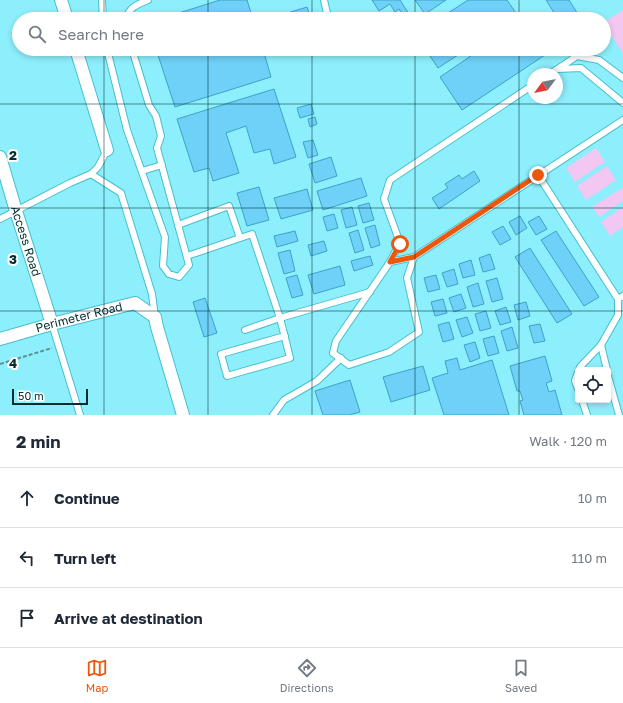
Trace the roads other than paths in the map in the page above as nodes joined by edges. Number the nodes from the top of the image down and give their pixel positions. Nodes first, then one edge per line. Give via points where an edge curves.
1 (61, 0) edge
2 (102, 0) edge
3 (148, 0) edge
4 (324, 0) edge
5 (65, 12) edge
6 (103, 12) edge
7 (129, 12) edge
8 (327, 12) edge
9 (80, 56) edge
10 (109, 56) edge
11 (134, 56) edge
12 (559, 68) edge
13 (563, 69) edge
14 (623, 78) edge
15 (527, 89) edge
16 (623, 103) edge
17 (623, 120) edge
18 (107, 150) joint
19 (0, 157) edge
20 (162, 165) junction
21 (142, 171) junction
22 (91, 174) junction
23 (538, 175) junction
24 (16, 211) junction
25 (0, 220) edge
26 (178, 225) junction
27 (240, 238) junction
28 (187, 256) junction
29 (414, 257) junction
30 (390, 262) junction
31 (370, 292) junction
32 (620, 298) edge
33 (156, 317) junction
34 (280, 318) junction
35 (52, 324) junction
36 (244, 330) dead end
37 (285, 336) junction
38 (0, 339) edge
39 (601, 345) junction
40 (341, 358) junction
41 (580, 367) edge
42 (606, 367) edge
43 (611, 387) edge
44 (583, 403) edge
45 (80, 415) edge
46 (183, 415) edge
47 (273, 415) edge
48 (586, 415) edge
49 (619, 415) edge

1 - 5 street
2 - 6 lane
3 - 7 lane via 137,4
4 - 8 lane
9 - 18 street
10 - 21 lane via 128,130
11 - 20 lane via 149,105 156,116 161,136 157,148
12 - 14 lane via 577,56 599,60
13 - 16 lane via 581,68
15 - 30 lane via 390,180 384,199 400,244
17 - 23 lane
18 - 22 lane
19 - 24 street, Access Road
20 - 21 lane
20 - 26 lane
21 - 28 lane via 165,237 163,266 169,274 179,277 189,265
22 - 24 lane
22 - 33 lane via 121,193 152,294
23 - 29 lane
23 - 32 lane
24 - 25 lane
24 - 35 street, Access Road
26 - 27 lane via 229,206
26 - 28 lane
27 - 28 lane
27 - 34 lane via 252,234
29 - 30 lane
29 - 40 lane via 407,278 419,332 389,352 349,365
30 - 31 lane
31 - 34 lane
31 - 40 lane via 336,341 334,353
32 - 39 lane via 618,315
33 - 35 street, Perimeter Road via 135,303
33 - 46 street
34 - 36 lane
34 - 37 lane
35 - 38 street, Perimeter Road
35 - 45 lane
37 - 37 lane via 290,358 227,376 221,354
39 - 41 lane
39 - 42 lane
40 - 47 lane via 317,381 284,400
43 - 49 lane
44 - 48 lane

